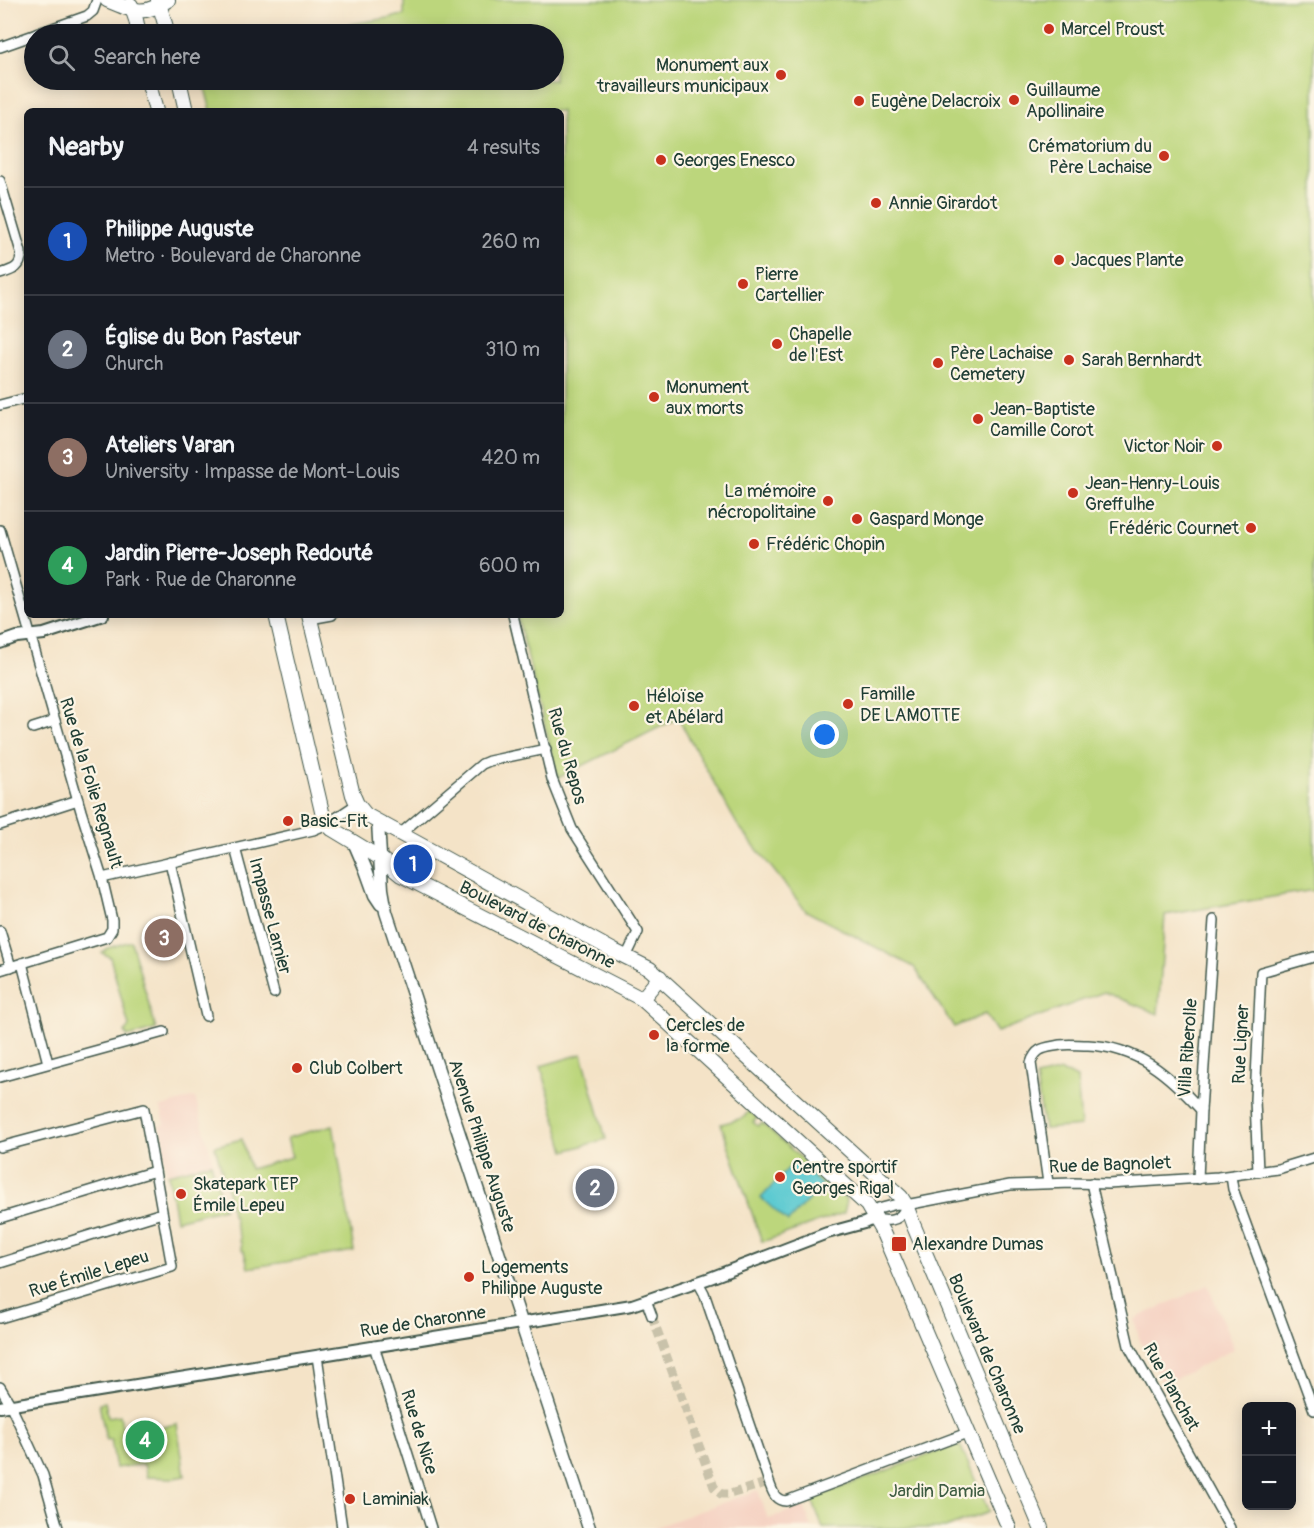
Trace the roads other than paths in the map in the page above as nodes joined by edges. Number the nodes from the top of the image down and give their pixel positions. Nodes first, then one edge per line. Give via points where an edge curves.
1 (98, 0) edge
2 (107, 0) edge
3 (162, 2) edge
4 (131, 5) edge
5 (65, 24) edge
6 (136, 24) edge
7 (166, 24) edge
8 (24, 39) edge
9 (0, 47) edge
10 (151, 90) edge
11 (181, 90) edge
12 (155, 108) edge
13 (185, 108) edge
14 (0, 181) edge
15 (0, 274) edge
16 (24, 399) edge
17 (0, 405) edge
18 (0, 530) edge
19 (24, 611) edge
20 (26, 618) edge
21 (95, 618) edge
22 (277, 618) edge
23 (309, 618) edge
24 (514, 618) edge
25 (31, 635) junction
26 (0, 643) edge
27 (55, 721) junction
28 (33, 728) dead end
29 (546, 749) junction
30 (78, 800) junction
31 (357, 804) junction
32 (378, 822) junction
33 (327, 824) junction
34 (0, 825) edge
35 (400, 834) junction
36 (354, 842) junction
37 (234, 848) junction
38 (380, 858) junction
39 (170, 862) junction
40 (102, 878) junction
41 (386, 912) junction
42 (1214, 920) dead end
43 (0, 931) edge
44 (626, 957) junction
45 (1314, 957) edge
46 (22, 963) junction
47 (12, 966) junction
48 (0, 970) edge
49 (660, 977) junction
50 (274, 993) dead end
51 (642, 999) junction
52 (206, 1016) dead end
53 (164, 1032) dead end
54 (48, 1063) junction
55 (0, 1077) edge
56 (1201, 1110) junction
57 (0, 1147) edge
58 (1314, 1158) edge
59 (155, 1171) junction
60 (1258, 1172) junction
61 (1231, 1176) junction
62 (1198, 1179) junction
63 (1048, 1184) junction
64 (1091, 1184) junction
65 (906, 1205) junction
66 (162, 1213) junction
67 (0, 1218) edge
68 (875, 1218) junction
69 (0, 1263) edge
70 (698, 1282) junction
71 (646, 1300) junction
72 (652, 1316) tunnel mouth
73 (0, 1318) edge
74 (521, 1323) junction
75 (374, 1346) junction
76 (317, 1356) junction
77 (0, 1388) edge
78 (5, 1405) edge
79 (1314, 1410) edge
80 (968, 1432) junction
81 (58, 1528) edge
82 (342, 1528) edge
83 (431, 1528) edge
84 (589, 1528) edge
85 (1008, 1528) edge
86 (1041, 1528) edge
87 (1230, 1528) edge

1 - 5 street via 87,16
2 - 4 main road
3 - 4 main road via 140,12
3 - 7 main road
4 - 6 main road
8 - 9 street
10 - 12 main road
11 - 13 main road
14 - 15 street via 21,258 16,269
16 - 17 street
18 - 19 street, Rue de la Folie Regnault
20 - 25 street, Rue de la Folie Regnault
21 - 25 street
22 - 33 main road
23 - 31 main road
24 - 29 street, Rue du Repos
25 - 26 street
25 - 27 street, Rue de la Folie Regnault
27 - 28 street
27 - 30 street, Rue de la Folie Regnault
29 - 35 street via 482,764
29 - 44 street, Rue du Repos via 552,779 572,829 638,932
30 - 34 street
30 - 40 street, Rue de la Folie Regnault
31 - 32 main road, Boulevard de Charonne
31 - 33 street
32 - 35 main road, Boulevard de Charonne
32 - 38 main road, Avenue Philippe Auguste
33 - 36 main road, Boulevard de Charonne
33 - 37 street
35 - 44 main road, Boulevard de Charonne
36 - 38 main road, Boulevard de Charonne
36 - 41 main road, Avenue Philippe Auguste
37 - 39 street
37 - 50 street, Impasse Lamier
38 - 41 main road, Avenue Philippe Auguste
38 - 51 main road, Boulevard de Charonne via 401,875
39 - 40 street
39 - 52 street
40 - 46 street, Rue de la Folie Regnault via 112,920 106,937
41 - 74 main road, Avenue Philippe Auguste
42 - 56 street, Villa Riberolle
43 - 47 street
44 - 49 main road, Boulevard de Charonne
45 - 60 street, Rue Ligner via 1261,972 1255,1100
46 - 47 street, Rue de la Folie Regnault
46 - 54 street
47 - 48 street, Rue de la Folie Regnault
49 - 51 main road
49 - 65 main road, Boulevard de Charonne
51 - 68 main road, Boulevard de Charonne via 862,1200
53 - 54 street
54 - 55 street
56 - 62 street, Villa Riberolle
56 - 63 street via 1153,1065 1137,1056 1095,1046 1066,1044 1044,1048 1031,1063
57 - 59 street, Rue Émile Lepeu via 144,1109
58 - 60 street, Rue de Bagnolet
59 - 66 street, Rue Émile Lepeu
59 - 67 street
60 - 61 street, Rue de Bagnolet
61 - 62 street, Rue de Bagnolet
61 - 79 street
62 - 64 street, Rue de Bagnolet
63 - 64 street, Rue de Bagnolet
63 - 65 street, Rue de Bagnolet via 1010,1185
64 - 87 street, Rue Planchat via 1129,1346
65 - 68 street, Rue de Charonne via 895,1218
65 - 86 main road, Boulevard de Charonne
66 - 69 street
66 - 73 street, Rue Émile Lepeu via 172,1267
68 - 70 street, Rue de Charonne
68 - 80 main road, Boulevard de Charonne
70 - 71 street, Rue de Charonne
70 - 80 street via 778,1499 786,1501
71 - 72 street
71 - 74 street, Rue de Charonne
74 - 75 street, Rue de Charonne
74 - 84 main road, Avenue Philippe Auguste
75 - 76 street, Rue de Charonne
75 - 83 street, Rue de Nice
76 - 78 street, Rue de Charonne
76 - 82 street
77 - 78 street
78 - 81 street via 43,1475
80 - 85 main road, Boulevard de Charonne

